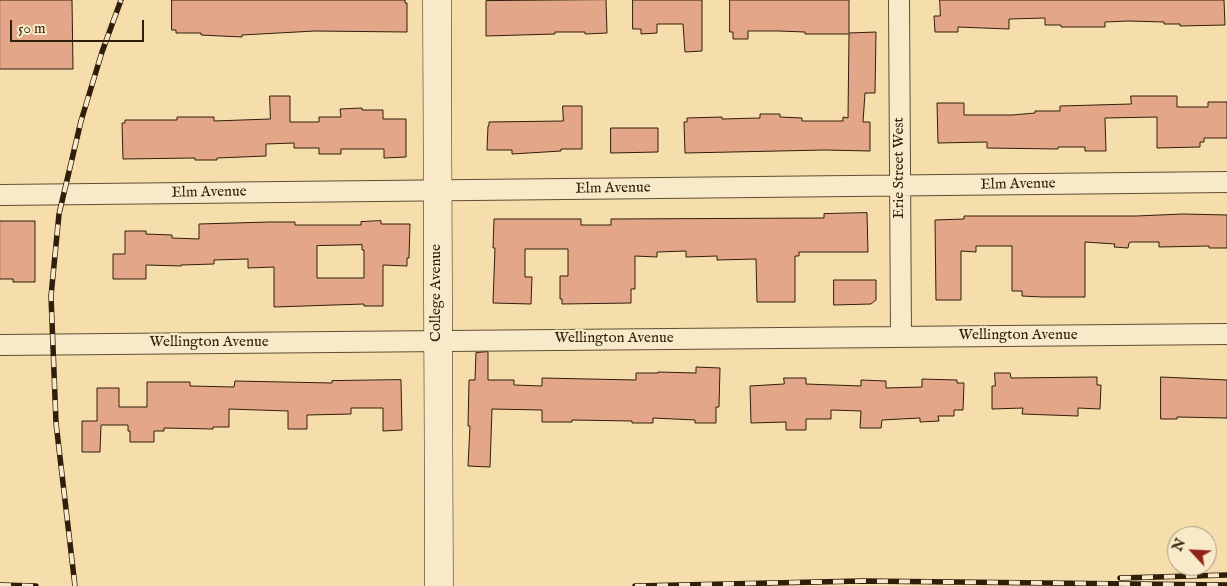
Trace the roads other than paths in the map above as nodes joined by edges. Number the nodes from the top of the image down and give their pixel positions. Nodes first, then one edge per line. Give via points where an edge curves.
1 (437, 0) edge
2 (899, 0) edge
3 (1227, 182) edge
4 (900, 186) junction
5 (437, 191) junction
6 (0, 195) edge
7 (1227, 334) edge
8 (901, 337) junction
9 (438, 341) junction
10 (0, 344) edge
11 (438, 586) edge

1 - 5 street, College Avenue
2 - 4 street, Erie Street West
3 - 4 street, Elm Avenue
4 - 5 street, Elm Avenue
4 - 8 street, Erie Street West
5 - 6 street, Elm Avenue
5 - 9 street, College Avenue
7 - 8 street, Wellington Avenue
8 - 9 street, Wellington Avenue
9 - 10 street, Wellington Avenue
9 - 11 street, College Avenue

